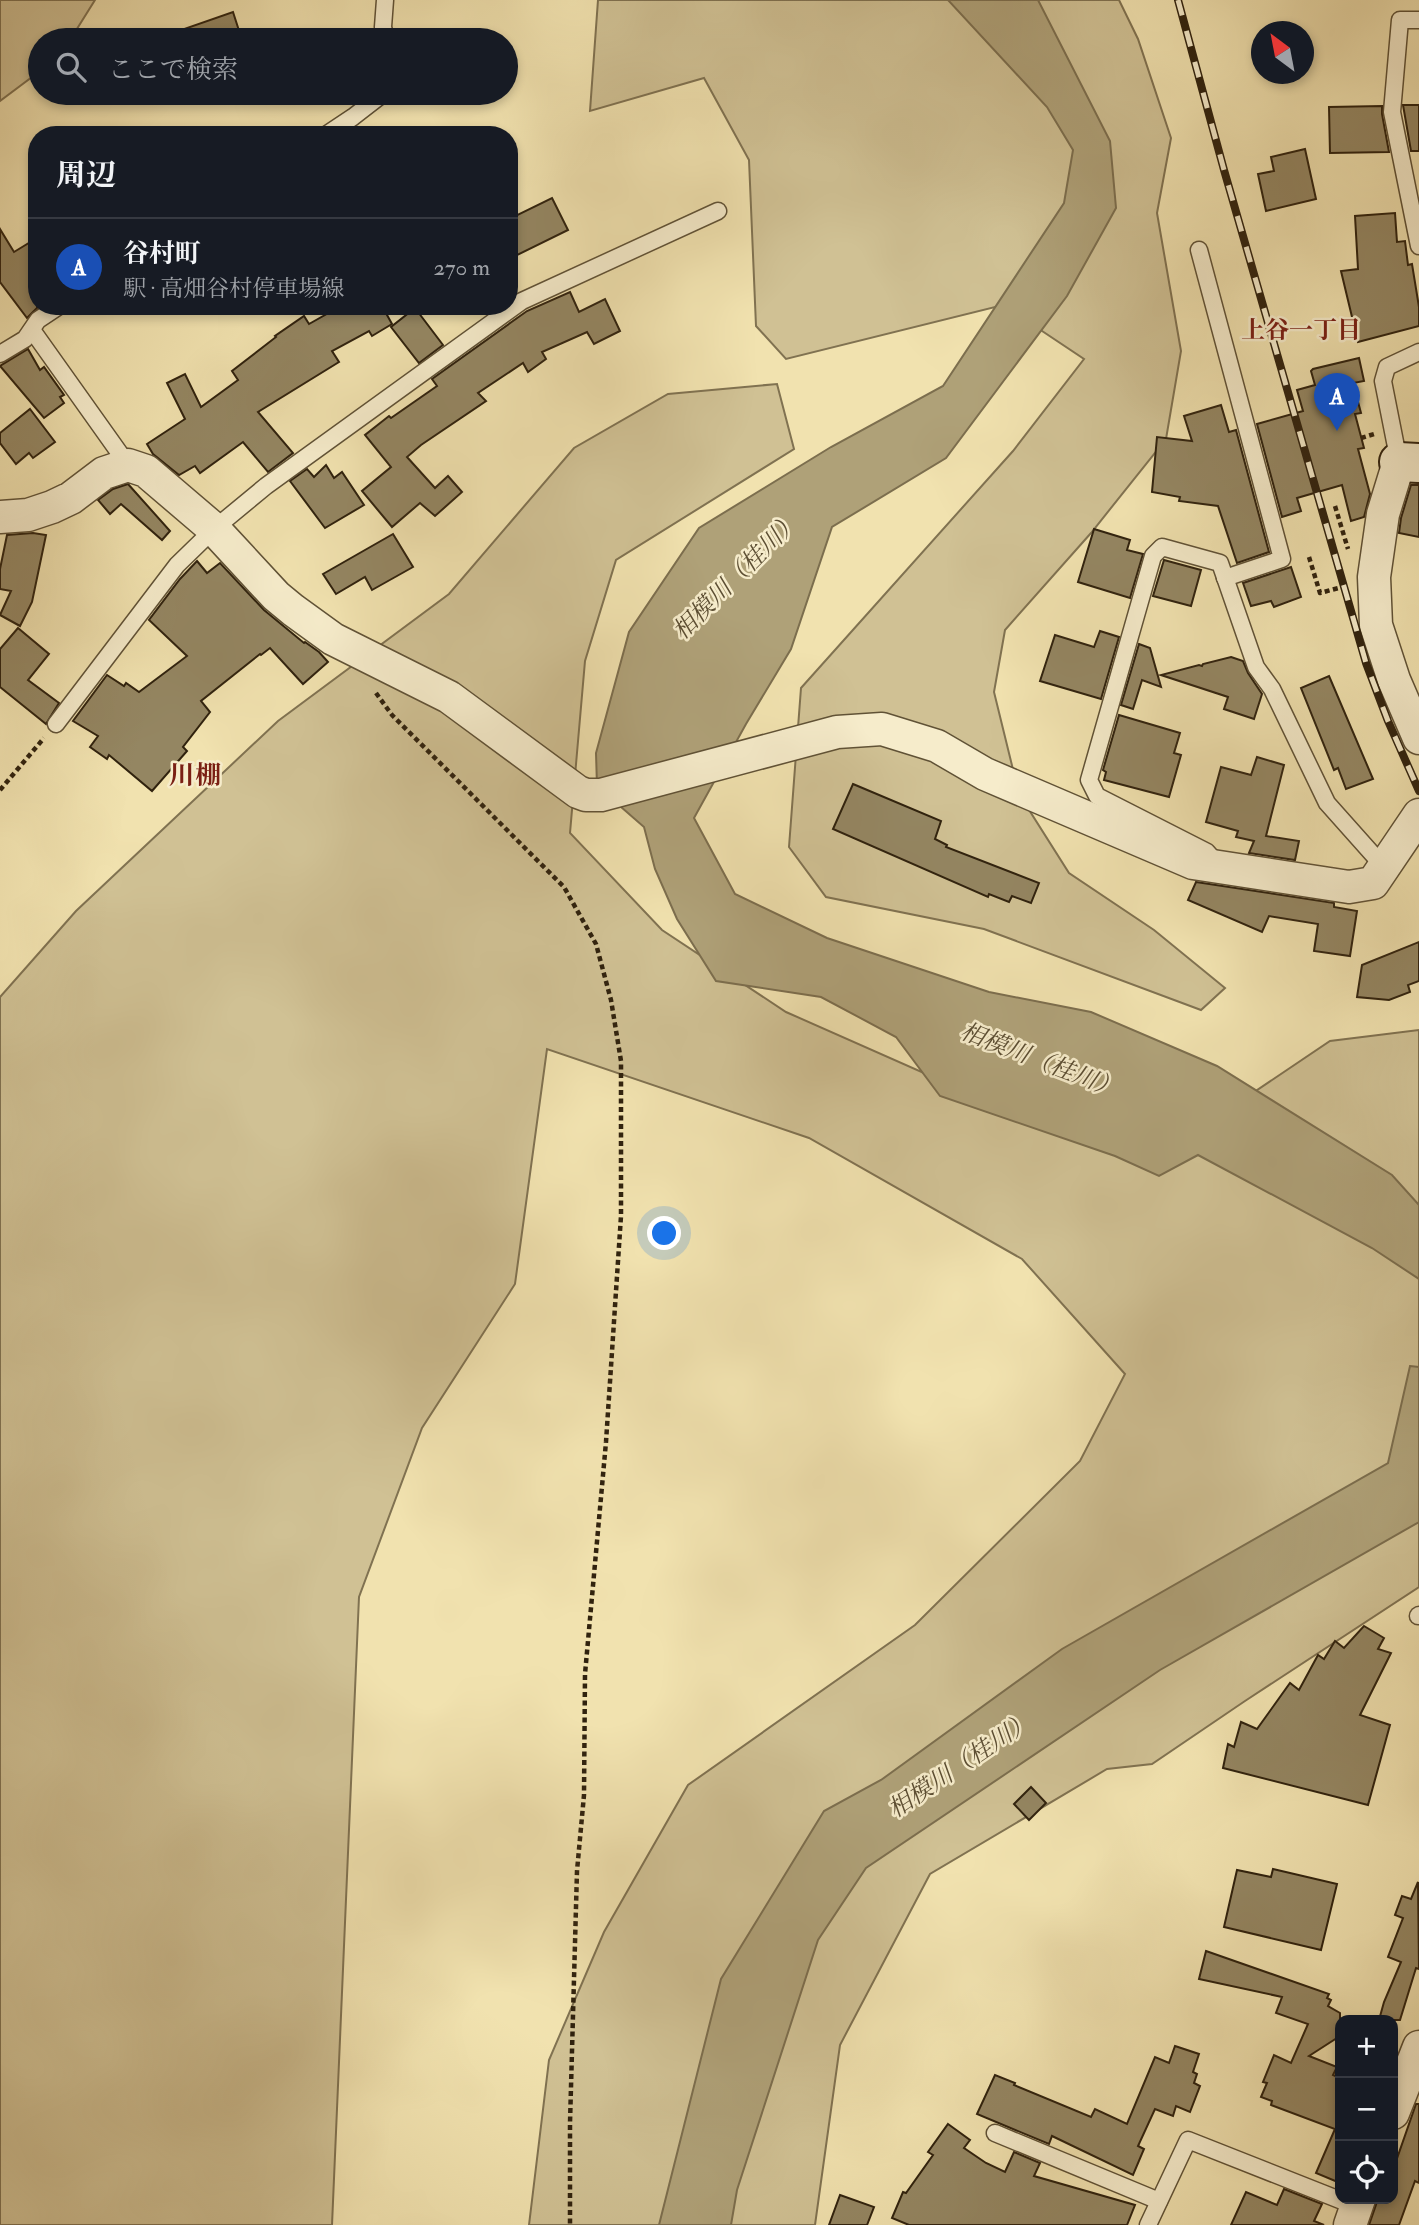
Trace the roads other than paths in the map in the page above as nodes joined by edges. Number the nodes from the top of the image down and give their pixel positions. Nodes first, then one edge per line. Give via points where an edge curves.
1 (385, 0) edge
2 (1419, 20) edge
3 (383, 28) edge
4 (368, 105) edge
5 (340, 126) edge
6 (718, 211) dead end
7 (1419, 246) edge
8 (1199, 250) dead end
9 (518, 304) edge
10 (46, 315) edge
11 (503, 315) edge
12 (32, 330) junction
13 (1419, 352) edge
14 (0, 354) edge
15 (1409, 462) edge
16 (128, 465) junction
17 (0, 517) edge
18 (214, 529) junction
19 (1225, 578) junction
20 (56, 724) road end
21 (1419, 738) edge
22 (1419, 815) edge
23 (1220, 867) junction
24 (1384, 867) junction
25 (1419, 2047) edge
26 (1398, 2100) edge
27 (995, 2133) dead end
28 (1159, 2201) junction
29 (1355, 2210) edge
30 (1147, 2225) edge

1 - 3 lane
2 - 7 lane via 1400,20 1392,112
4 - 5 lane
6 - 9 lane
8 - 19 lane via 1282,559
10 - 12 lane
11 - 18 lane via 266,486
12 - 14 lane
12 - 16 lane
13 - 15 lane via 1387,367 1383,381
15 - 21 street via 1382,514 1374,577 1376,625
16 - 17 street via 104,473 52,507
16 - 18 street via 146,471
18 - 20 lane via 177,565
18 - 23 street via 276,596 332,639 449,697 586,795 601,795 838,732 882,729 937,746 985,774 1193,863
19 - 23 lane via 1220,563 1162,547 1153,556 1089,780 1097,796 1207,852
19 - 24 lane via 1256,667 1272,689 1327,803
22 - 24 street
23 - 24 street via 1349,887 1373,883
25 - 26 street
27 - 28 lane
28 - 29 lane via 1188,2140
28 - 30 lane

